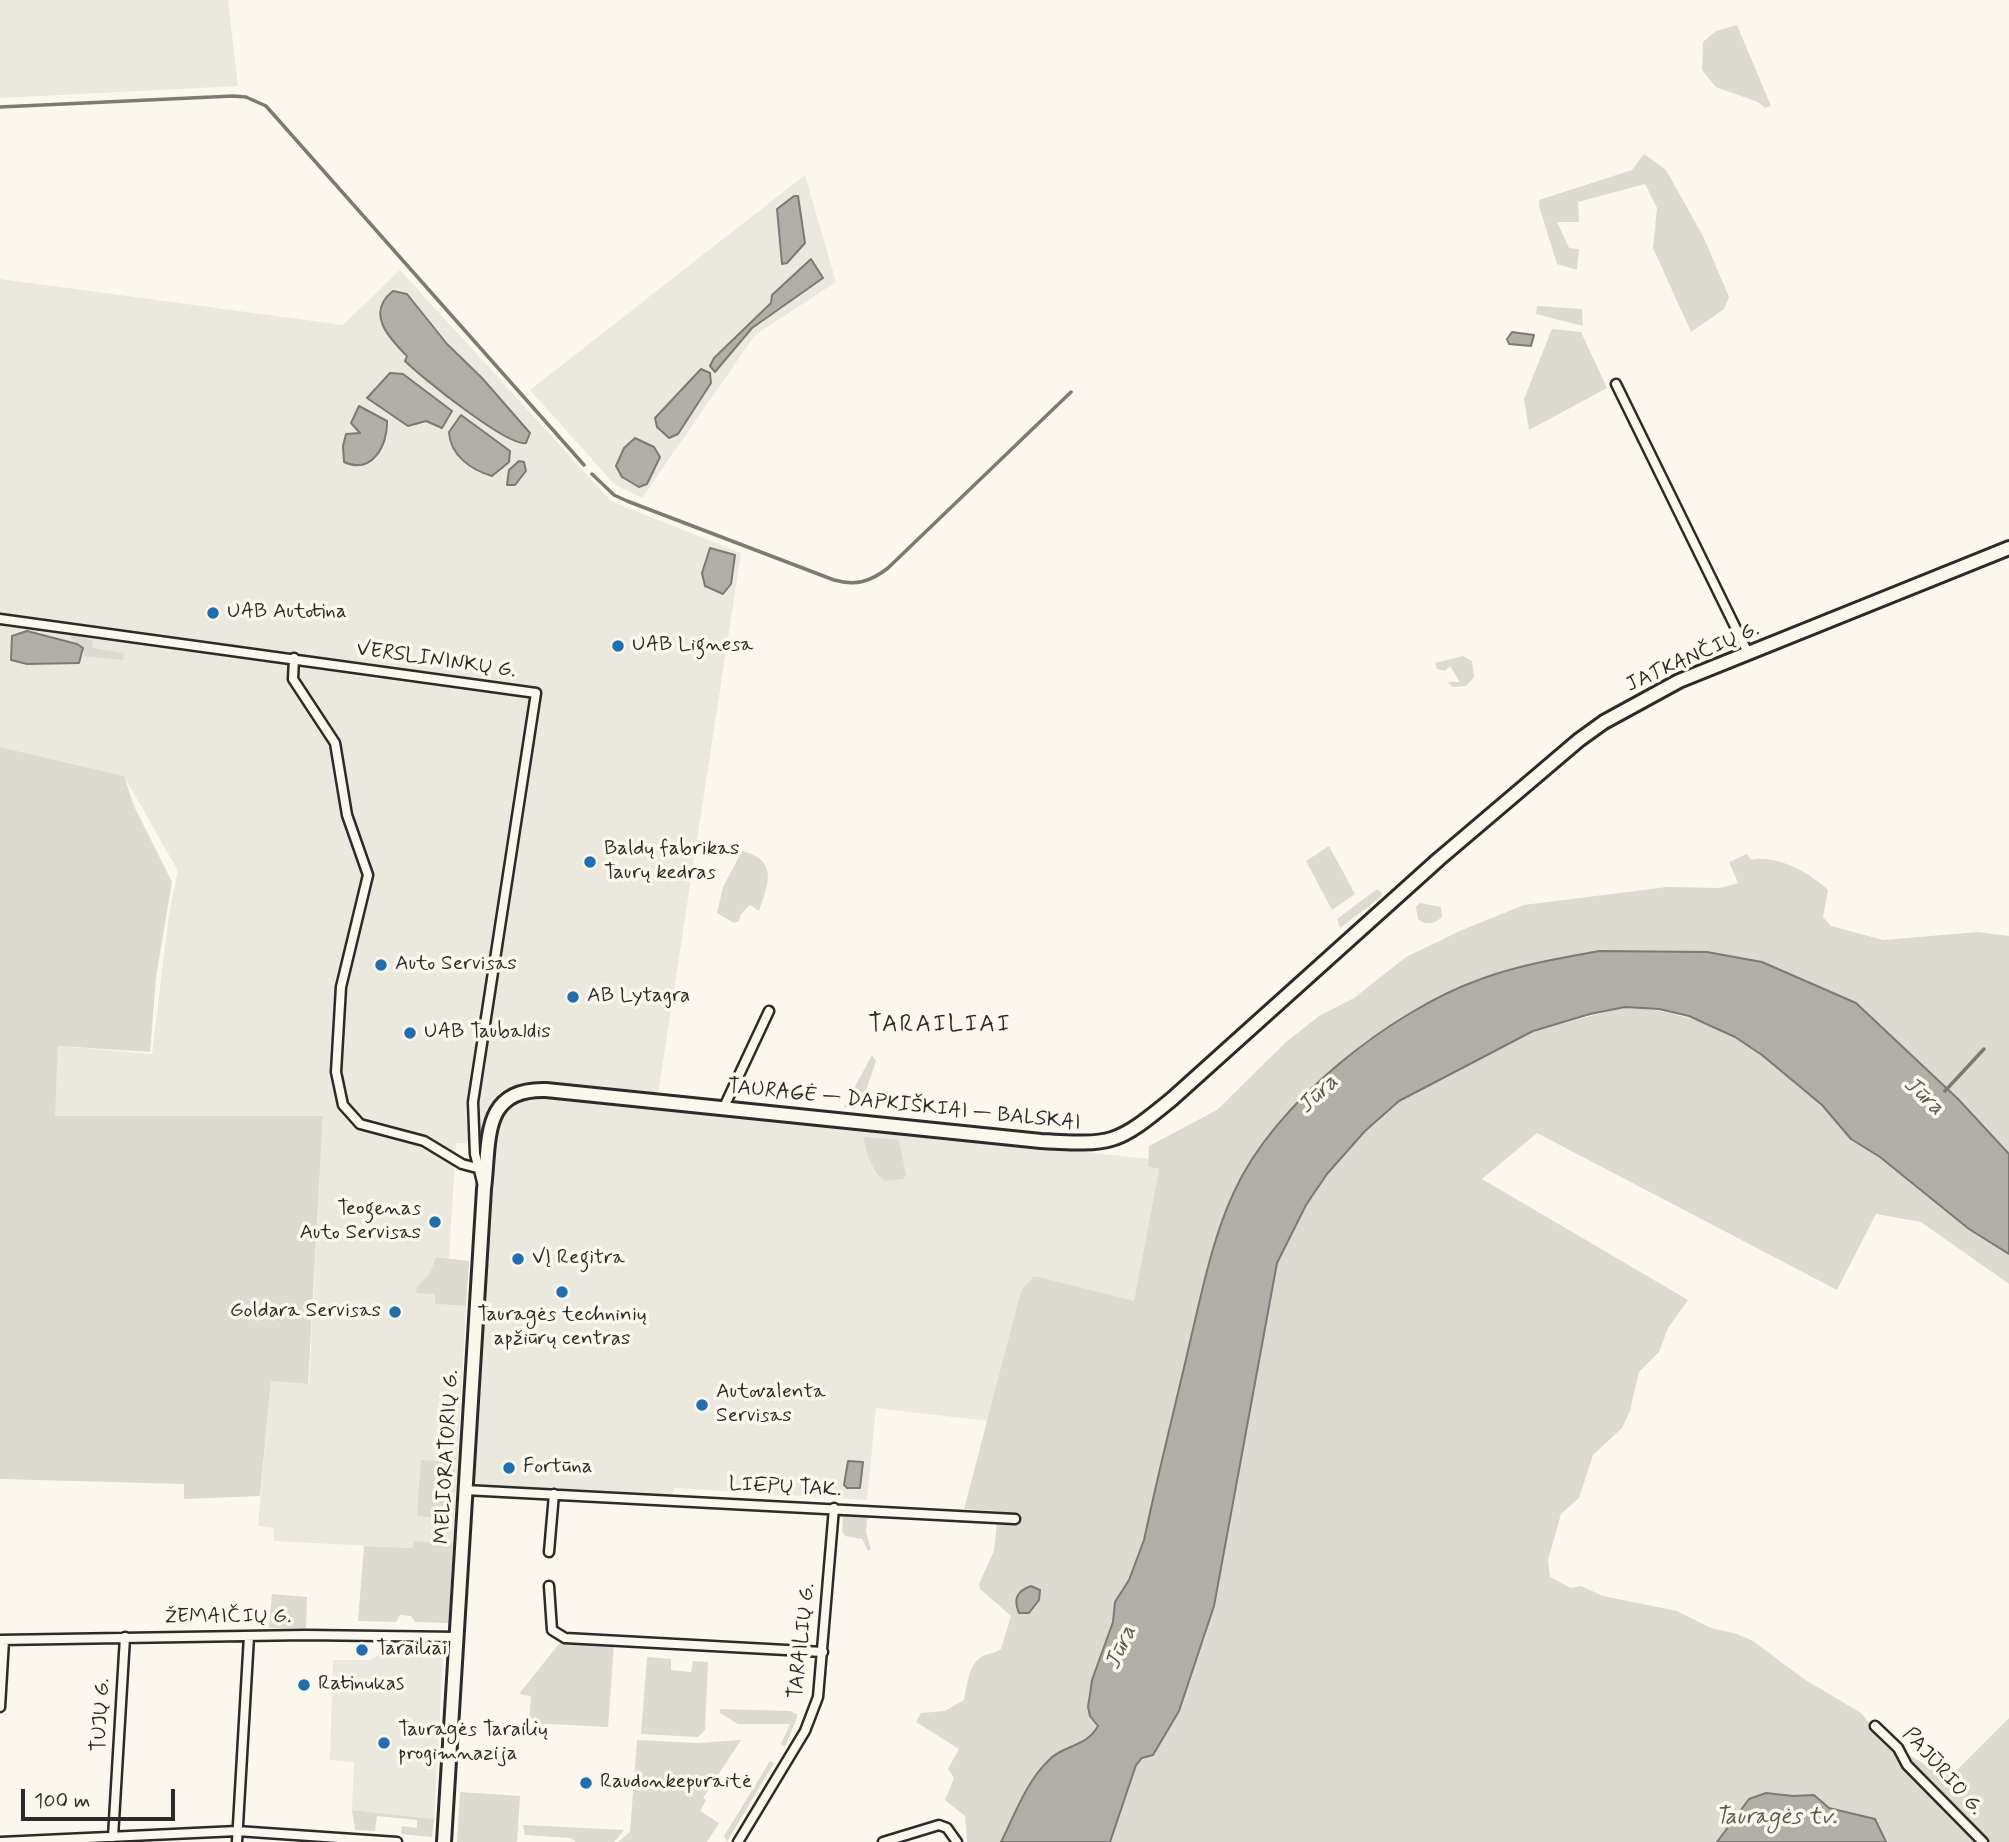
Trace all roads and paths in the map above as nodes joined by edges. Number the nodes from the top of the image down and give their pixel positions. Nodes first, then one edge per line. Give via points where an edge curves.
1 (1616, 384) dead end
2 (2009, 548) edge
3 (0, 619) edge
4 (1748, 653) junction
5 (294, 658) junction
6 (1399, 895) joint
7 (769, 1011) dead end
8 (523, 1090) joint
9 (724, 1107) junction
10 (477, 1168) junction
11 (484, 1189) junction
12 (466, 1490) junction
13 (554, 1494) junction
14 (834, 1508) junction
15 (1015, 1519) dead end
16 (549, 1552) dead end
17 (549, 1586) dead end
18 (249, 1636) junction
19 (125, 1637) junction
20 (457, 1637) junction
21 (2, 1640) edge
22 (823, 1652) junction
23 (0, 1707) edge
24 (1875, 1726) dead end
25 (237, 1831) junction
26 (113, 1837) junction
27 (1, 1842) edge
28 (237, 1842) edge
29 (397, 1842) edge
30 (444, 1842) edge
31 (738, 1842) edge
32 (883, 1842) edge
33 (957, 1842) edge
34 (1983, 1842) edge

1 - 4 street
2 - 4 main road, JATKANČIŲ G.
3 - 5 street, VERSLININKŲ G.
4 - 6 main road, JATKANČIŲ G. via 1652,694 1604,722
5 - 10 street via 293,679 335,743 347,815 368,875 341,987 336,1072 343,1105 360,1124 424,1141
5 - 10 street, VERSLININKŲ G. via 536,693 478,1060 472,1128
6 - 9 main road, TAURAGĖ — DAPKIŠKIAI — BALSKAI via 1172,1099 1132,1130 1107,1142 1041,1141
7 - 9 street
8 - 9 main road, TAURAGĖ — DAPKIŠKIAI — BALSKAI
8 - 11 main road, MELIORATORIŲ G. via 509,1096 495,1114
10 - 11 street, VERSLININKŲ G.
11 - 12 main road, MELIORATORIŲ G.
12 - 13 street, LIEPŲ TAK.
12 - 20 main road, MELIORATORIŲ G.
13 - 14 street, LIEPŲ TAK.
13 - 16 street
14 - 15 street, LIEPŲ TAK.
14 - 22 street, TARAILIŲ G.
17 - 22 street via 552,1630 565,1638
18 - 19 street, ŽEMAIČIŲ G.
18 - 20 street, ŽEMAIČIŲ G.
18 - 25 street
19 - 21 street, ŽEMAIČIŲ G.
19 - 26 street, TUJŲ G.
20 - 30 main road, MELIORATORIŲ G.
21 - 23 street
22 - 31 street, TARAILIŲ G. via 812,1714
24 - 34 street, PAJŪRIO G.
25 - 26 street
25 - 28 street
25 - 29 street
26 - 27 street
32 - 33 street via 939,1825

